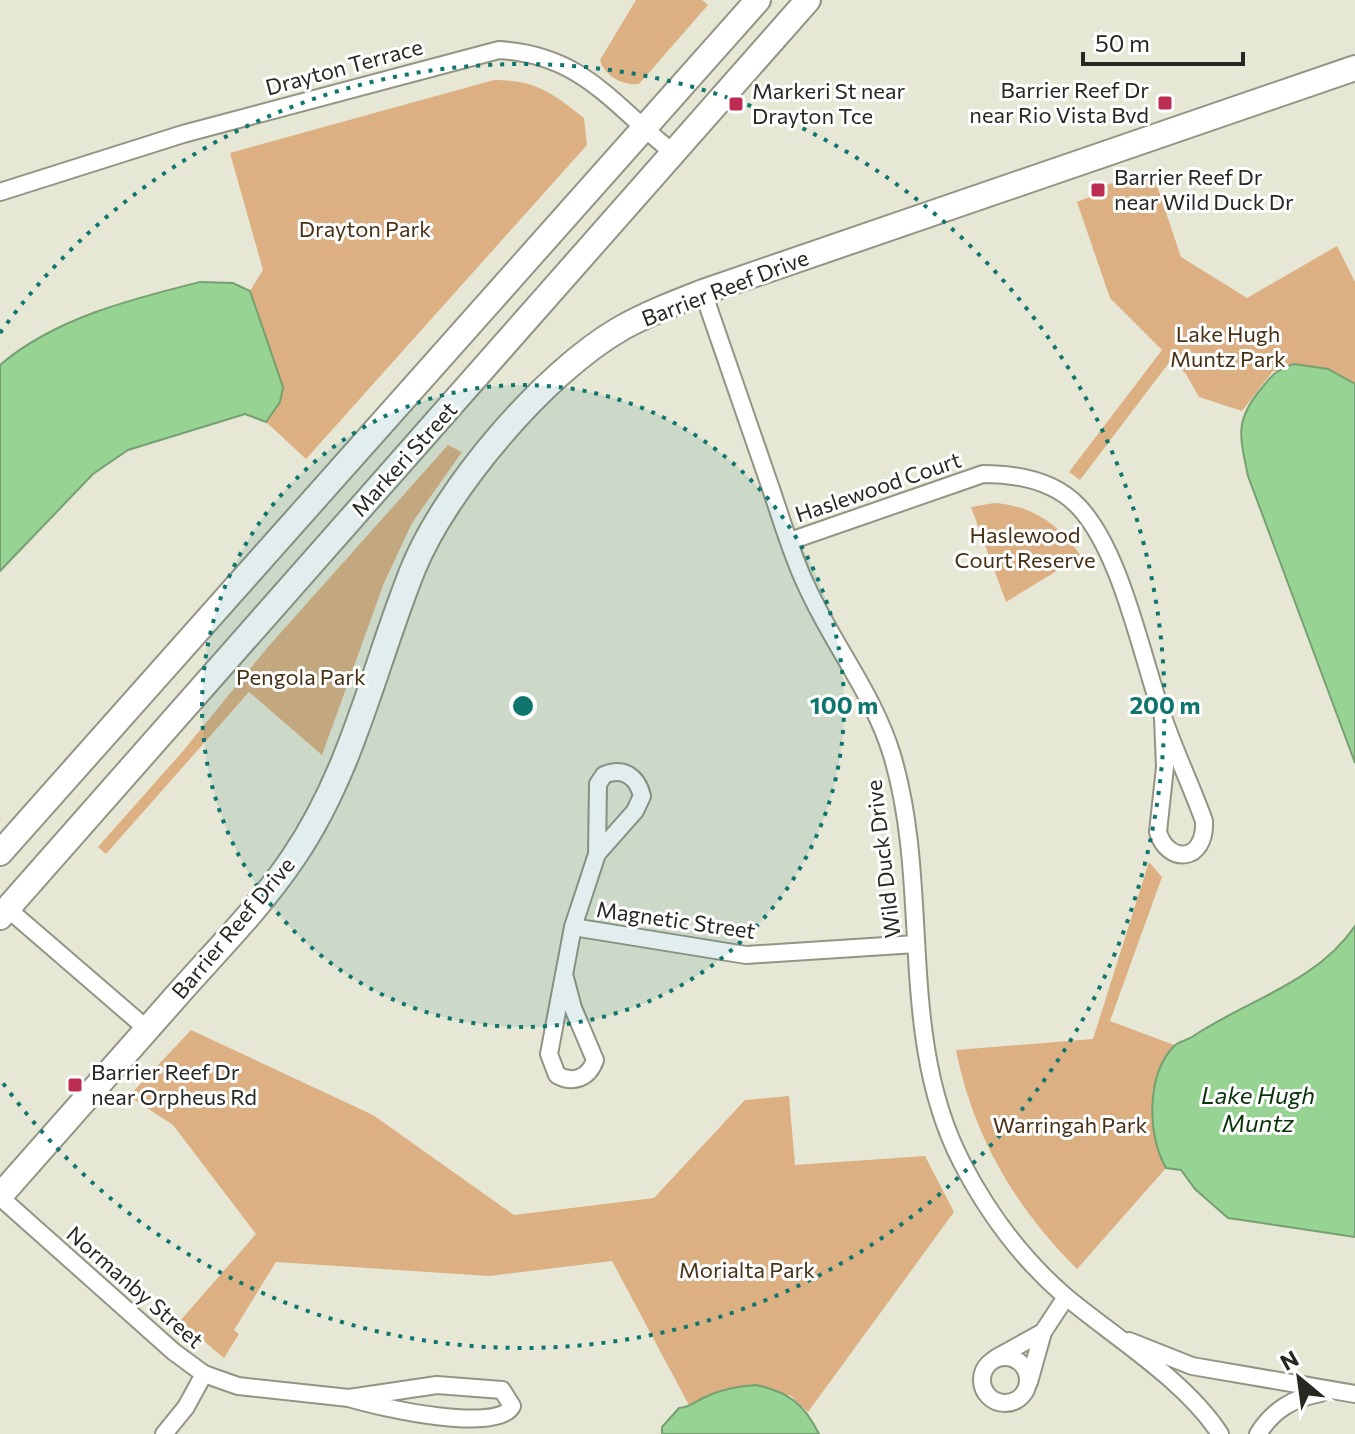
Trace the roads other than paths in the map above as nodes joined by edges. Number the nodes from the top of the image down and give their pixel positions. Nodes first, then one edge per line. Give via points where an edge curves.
1 (758, 0) edge
2 (808, 0) edge
3 (1355, 68) edge
4 (645, 131) junction
5 (675, 154) junction
6 (0, 192) edge
7 (703, 292) junction
8 (790, 541) junction
9 (1163, 717) junction
10 (0, 853) edge
11 (597, 854) junction
12 (4, 913) edge
13 (573, 927) junction
14 (916, 944) junction
15 (564, 974) junction
16 (147, 1029) junction
17 (0, 1196) edge
18 (1066, 1297) junction
19 (1043, 1332) junction
20 (1124, 1339) junction
21 (993, 1360) junction
22 (204, 1374) junction
23 (1334, 1391) junction
24 (1026, 1392) junction
25 (1355, 1394) edge
26 (349, 1398) junction
27 (164, 1434) edge
28 (1220, 1434) edge
29 (1258, 1434) edge

1 - 4 main road, Markeri Street
2 - 5 main road, Markeri Street
3 - 7 main road, Barrier Reef Drive
4 - 5 street, Drayton Terrace
4 - 6 street, Drayton Terrace via 579,72 541,55 499,50 129,149
4 - 10 main road, Markeri Street
5 - 12 main road, Markeri Street
7 - 8 street, Wild Duck Drive
7 - 16 main road, Barrier Reef Drive via 618,330 588,352 528,407 458,488 414,566 360,723 294,857 236,932
8 - 9 street, Haslewood Court via 983,474 1010,474 1058,490 1093,523 1106,549
8 - 14 street, Wild Duck Drive via 806,585 854,668 891,754 903,799
9 - 9 street, Haslewood Court via 1204,821 1200,848 1190,853 1170,851 1158,832 1165,767
11 - 11 street via 598,784 604,775 623,772 642,796
11 - 13 street
12 - 16 street
13 - 14 street, Magnetic Street via 746,955
13 - 15 street
14 - 18 street, Wild Duck Drive via 926,1061 949,1135 1012,1242
15 - 15 street via 595,1060 585,1076 576,1079 557,1075 549,1062
16 - 17 main road, Barrier Reef Drive
17 - 22 street, Normanby Street
18 - 19 street
18 - 20 street, Wild Duck Drive
19 - 21 street
19 - 24 street
20 - 23 street, Wild Duck Drive via 1192,1366
20 - 28 street, Wild Duck Drive via 1187,1395
21 - 24 street via 1012,1358 1019,1363 1028,1379
21 - 24 street via 982,1373 992,1399 1011,1404
22 - 26 street, Normanby Street via 238,1386
22 - 27 street
23 - 25 street, Wild Duck Drive
23 - 29 street, Wild Duck Drive via 1285,1405
26 - 26 street, Normanby Street via 437,1385 502,1390 512,1406 509,1417 488,1426 424,1420

